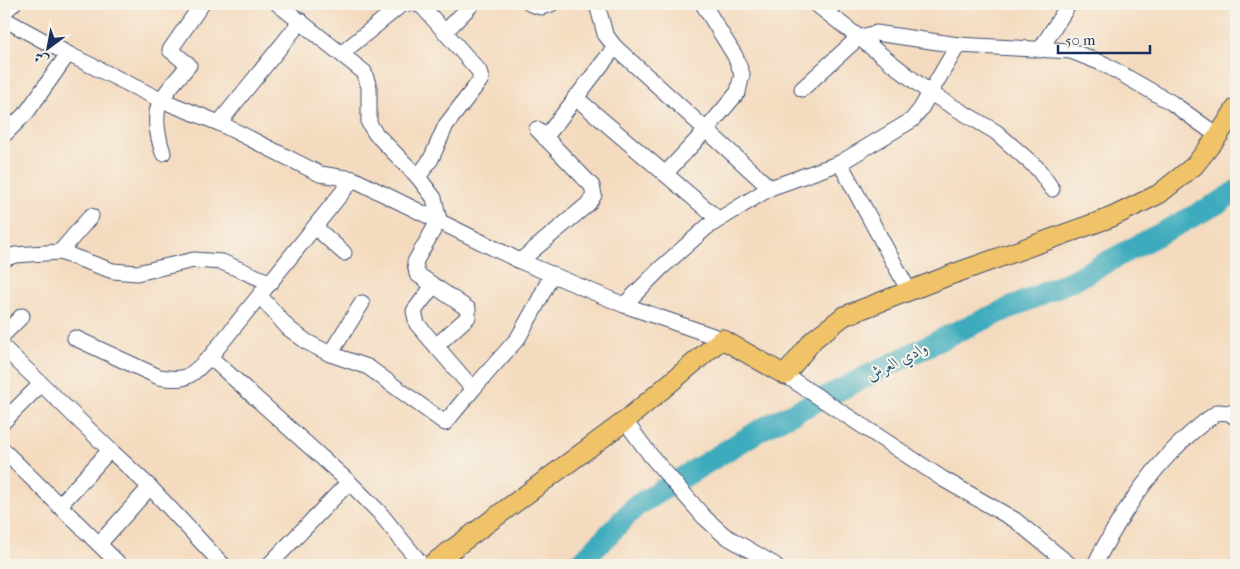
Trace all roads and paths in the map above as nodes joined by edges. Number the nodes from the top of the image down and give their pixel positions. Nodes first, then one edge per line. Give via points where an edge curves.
1 (13, 4) edge
2 (202, 4) edge
3 (278, 4) edge
4 (407, 4) edge
5 (415, 4) edge
6 (472, 4) edge
7 (531, 4) edge
8 (551, 4) edge
9 (597, 4) edge
10 (703, 4) edge
11 (816, 4) edge
12 (1069, 4) edge
13 (4, 12) edge
14 (4, 18) edge
15 (301, 21) junction
16 (445, 32) junction
17 (858, 38) junction
18 (958, 45) junction
19 (615, 47) junction
20 (1040, 50) junction
21 (342, 53) junction
22 (68, 54) junction
23 (802, 90) dead end
24 (930, 93) junction
25 (575, 98) junction
26 (161, 100) junction
27 (1236, 108) edge
28 (219, 123) junction
29 (706, 130) junction
30 (4, 135) edge
31 (1218, 136) junction
32 (163, 152) dead end
33 (840, 163) junction
34 (665, 174) junction
35 (418, 177) junction
36 (353, 179) junction
37 (770, 188) junction
38 (1052, 189) dead end
39 (91, 216) dead end
40 (439, 220) junction
41 (718, 220) junction
42 (315, 227) junction
43 (60, 252) junction
44 (344, 254) dead end
45 (4, 259) edge
46 (520, 261) junction
47 (552, 274) junction
48 (271, 283) junction
49 (433, 286) junction
50 (909, 291) junction
51 (260, 296) junction
52 (362, 303) dead end
53 (624, 305) junction
54 (22, 316) dead end
55 (4, 334) edge
56 (75, 338) dead end
57 (722, 339) junction
58 (437, 345) junction
59 (4, 348) edge
60 (330, 354) junction
61 (210, 357) junction
62 (786, 375) junction
63 (41, 384) junction
64 (473, 388) junction
65 (1236, 418) edge
66 (4, 421) edge
67 (625, 421) junction
68 (110, 450) junction
69 (4, 451) edge
70 (349, 482) junction
71 (150, 487) junction
72 (59, 506) junction
73 (99, 544) junction
74 (120, 565) edge
75 (223, 565) edge
76 (269, 565) edge
77 (422, 565) edge
78 (431, 565) edge
79 (775, 565) edge
80 (1070, 565) edge
81 (1095, 565) edge

1 - 13 street
2 - 26 street via 170,50 189,65
3 - 15 street
4 - 21 street
5 - 16 street via 422,6
6 - 16 street
7 - 8 street via 541,7
9 - 19 street via 605,34
10 - 29 street via 735,56 742,74 738,92
11 - 17 street
12 - 20 street
14 - 22 street
15 - 21 street
15 - 28 street
16 - 35 street via 479,71 481,79 446,125 435,151
17 - 18 street via 876,33
17 - 23 street
17 - 24 street
18 - 20 street
18 - 24 street
19 - 25 street
19 - 29 street
20 - 31 street via 1071,51 1104,64
21 - 35 street via 364,72 369,88 369,123 375,133
22 - 26 street
22 - 30 street via 27,112
24 - 33 street via 912,120
24 - 38 street via 996,132 1038,169
25 - 34 street
25 - 46 street via 541,133 592,186 594,194 588,204
26 - 28 street
26 - 32 street via 157,116 158,138
27 - 31 main road
28 - 36 street via 320,174
29 - 34 street
29 - 37 street
31 - 50 main road via 1194,166 1159,194 1112,216
33 - 37 street
33 - 50 street
34 - 41 street
35 - 40 street via 434,198
36 - 40 street
36 - 42 street
37 - 41 street
39 - 43 street
40 - 46 street
40 - 49 street via 416,262 417,274
41 - 53 street via 661,268
42 - 44 street
42 - 48 street
43 - 45 street via 15,255
43 - 48 street via 113,272 137,273 194,260 222,262
46 - 47 street
47 - 53 street
47 - 64 street via 518,338
48 - 51 street
49 - 58 street via 414,312 417,324
49 - 58 street via 468,309 468,317
50 - 62 main road via 844,316 814,339
51 - 60 street via 288,328
51 - 61 street
52 - 60 street
53 - 57 street
54 - 55 street
56 - 61 street via 158,377 188,378
57 - 62 main road
57 - 67 main road
58 - 64 street
59 - 63 street
60 - 64 street via 368,367 445,423
61 - 70 street
62 - 80 street via 943,479 1015,520
63 - 66 street
63 - 68 street
65 - 81 street via 1229,413 1218,412 1177,446 1122,515
67 - 78 main road
67 - 79 street via 650,456 704,517 724,535
68 - 71 street
68 - 72 street
69 - 72 street
70 - 76 street
70 - 77 street via 380,512
71 - 73 street
71 - 75 street
72 - 73 street
73 - 74 street

